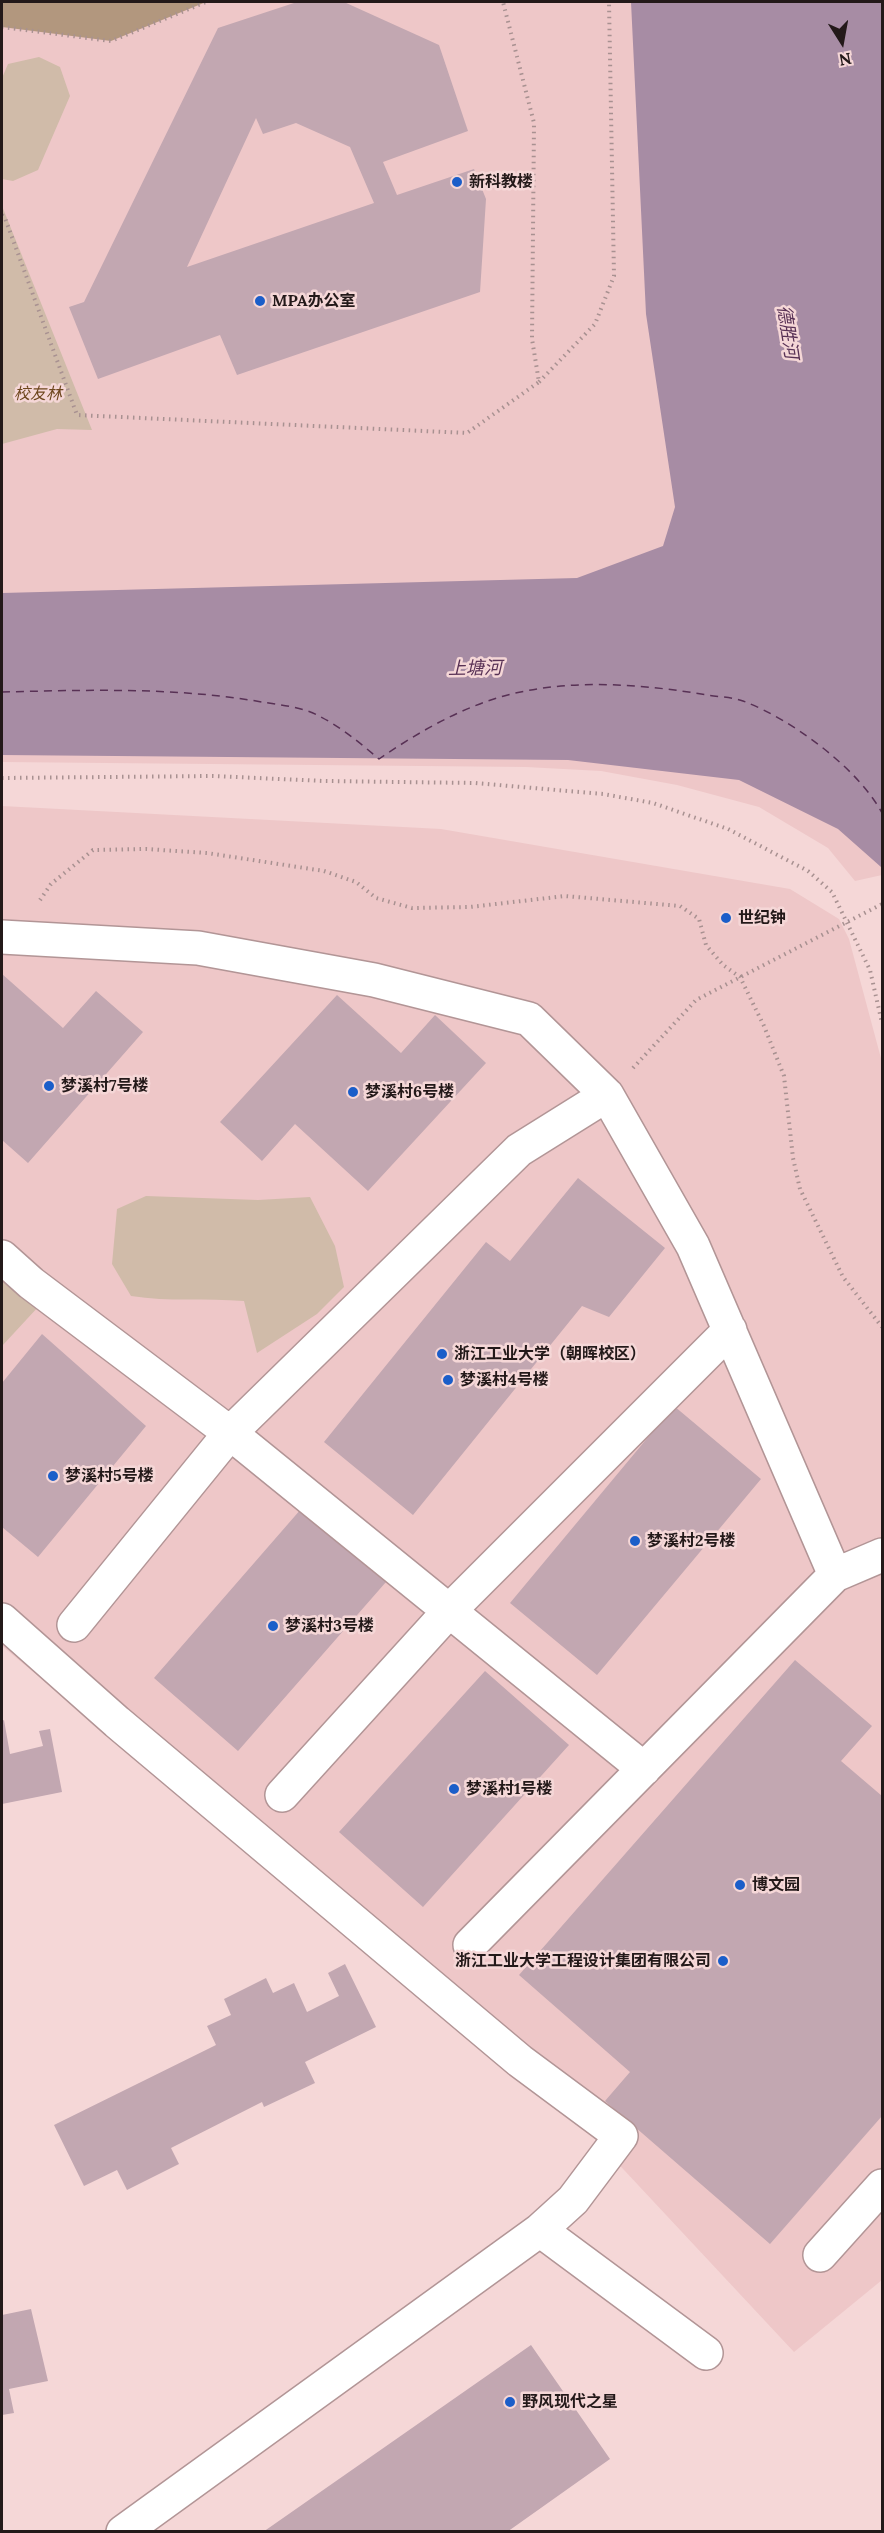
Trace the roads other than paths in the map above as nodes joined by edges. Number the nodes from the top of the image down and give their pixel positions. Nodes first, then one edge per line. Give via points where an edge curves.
1 (9, 937) edge
2 (607, 1095) junction
3 (2, 1257) edge
4 (730, 1330) junction
5 (230, 1433) junction
6 (882, 1555) edge
7 (835, 1575) junction
8 (451, 1609) junction
9 (2, 1620) edge
10 (74, 1625) dead end
11 (644, 1769) junction
12 (282, 1795) dead end
13 (470, 1945) dead end
14 (882, 2186) edge
15 (540, 2230) junction
16 (820, 2254) dead end
17 (706, 2353) dead end
18 (123, 2532) edge

1 - 2 street via 198,948 374,980 529,1019
2 - 4 street via 693,1246
2 - 5 street via 519,1150
3 - 5 street
4 - 7 street
4 - 8 street
5 - 8 street
5 - 10 street
6 - 7 street
7 - 11 street
8 - 11 street
8 - 12 street
9 - 15 street via 126,1730 520,2061 621,2136 573,2200
11 - 13 street
14 - 16 street
15 - 17 street
15 - 18 street

